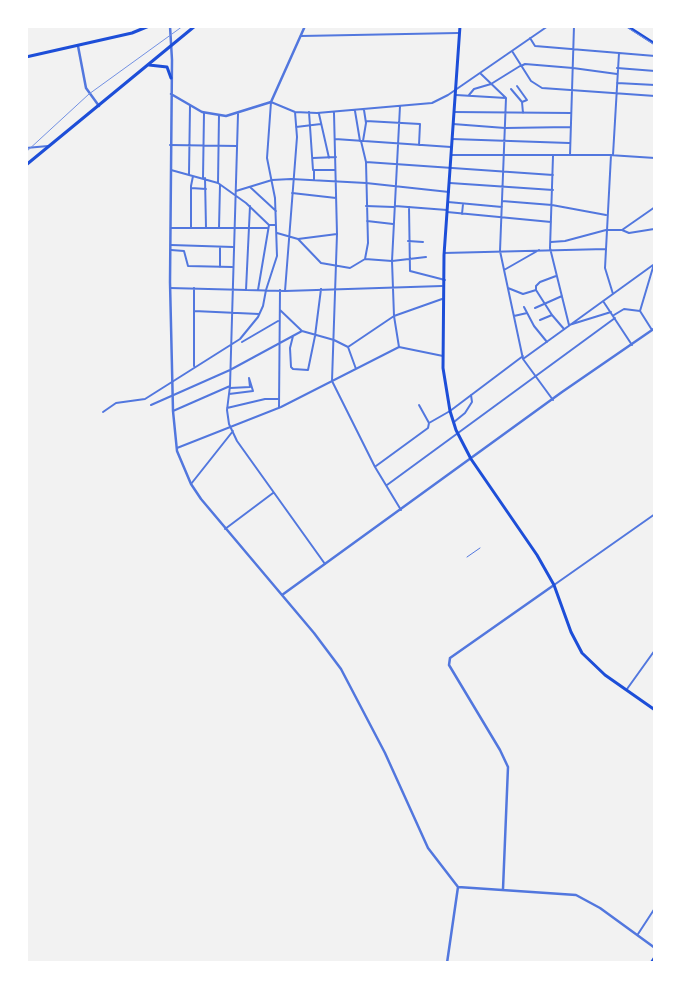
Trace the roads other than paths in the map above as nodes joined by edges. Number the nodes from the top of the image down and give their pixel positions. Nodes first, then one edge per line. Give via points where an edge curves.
1 (149, 26) edge
2 (170, 26) edge
3 (195, 26) edge
4 (305, 26) edge
5 (460, 26) edge
6 (548, 26) edge
7 (574, 26) edge
8 (627, 26) edge
9 (459, 33) junction
10 (301, 36) junction
11 (530, 38) junction
12 (172, 44) junction
13 (655, 44) edge
14 (78, 46) junction
15 (573, 49) junction
16 (512, 51) junction
17 (618, 53) junction
18 (655, 56) edge
19 (26, 57) edge
20 (146, 66) junction
21 (521, 66) junction
22 (572, 68) junction
23 (618, 68) junction
24 (655, 71) edge
25 (479, 73) junction
26 (617, 74) junction
27 (171, 78) junction
28 (616, 83) junction
29 (491, 84) junction
30 (655, 85) edge
31 (517, 86) dead end
32 (455, 89) junction
33 (511, 89) dead end
34 (572, 91) junction
35 (170, 94) junction
36 (616, 94) junction
37 (454, 95) junction
38 (469, 95) junction
39 (655, 96) edge
40 (506, 98) junction
41 (271, 102) junction
42 (522, 102) junction
43 (98, 106) junction
44 (190, 106) junction
45 (400, 106) junction
46 (364, 110) junction
47 (355, 111) junction
48 (204, 112) junction
49 (295, 112) junction
50 (309, 112) junction
51 (454, 112) junction
52 (318, 113) junction
53 (334, 113) junction
54 (506, 113) junction
55 (523, 113) junction
56 (571, 113) junction
57 (238, 114) junction
58 (219, 115) junction
59 (366, 121) junction
60 (399, 122) junction
61 (322, 124) junction
62 (453, 124) junction
63 (310, 126) junction
64 (296, 127) junction
65 (571, 127) junction
66 (505, 128) junction
67 (452, 139) junction
68 (335, 140) junction
69 (361, 141) junction
70 (505, 142) junction
71 (570, 142) junction
72 (398, 143) junction
73 (52, 144) junction
74 (419, 144) junction
75 (170, 145) junction
76 (190, 146) junction
77 (204, 146) junction
78 (218, 146) junction
79 (237, 146) junction
80 (26, 148) edge
81 (451, 148) junction
82 (655, 148) edge
83 (451, 155) junction
84 (612, 155) junction
85 (504, 156) junction
86 (553, 156) junction
87 (570, 156) junction
88 (313, 158) junction
89 (329, 158) junction
90 (336, 158) junction
91 (655, 158) edge
92 (366, 162) junction
93 (396, 164) junction
94 (26, 165) edge
95 (450, 169) junction
96 (171, 170) junction
97 (314, 170) junction
98 (336, 170) junction
99 (504, 172) junction
100 (189, 174) junction
101 (553, 175) junction
102 (193, 176) junction
103 (205, 178) junction
104 (293, 179) junction
105 (272, 180) junction
106 (314, 180) junction
107 (336, 181) junction
108 (219, 183) junction
109 (366, 183) junction
110 (449, 183) junction
111 (503, 185) junction
112 (395, 186) junction
113 (250, 187) junction
114 (191, 188) junction
115 (206, 189) junction
116 (553, 190) junction
117 (449, 192) junction
118 (235, 193) junction
119 (292, 193) junction
120 (336, 198) junction
121 (502, 201) junction
122 (448, 202) junction
123 (463, 203) junction
124 (552, 205) junction
125 (250, 206) junction
126 (366, 206) junction
127 (394, 206) junction
128 (409, 207) junction
129 (502, 207) junction
130 (655, 208) edge
131 (276, 211) junction
132 (447, 211) junction
133 (462, 214) junction
134 (606, 215) junction
135 (502, 217) junction
136 (367, 221) junction
137 (551, 222) junction
138 (393, 224) junction
139 (276, 225) junction
140 (268, 227) junction
141 (171, 228) junction
142 (191, 228) junction
143 (206, 228) junction
144 (219, 228) junction
145 (234, 228) junction
146 (248, 228) junction
147 (606, 230) junction
148 (622, 230) junction
149 (655, 230) edge
150 (277, 232) junction
151 (337, 234) junction
152 (288, 237) junction
153 (298, 239) junction
154 (408, 241) junction
155 (565, 241) junction
156 (423, 242) dead end
157 (550, 242) junction
158 (171, 245) junction
159 (220, 246) junction
160 (233, 247) junction
161 (550, 248) junction
162 (565, 248) junction
163 (541, 249) junction
164 (606, 249) junction
165 (171, 250) junction
166 (500, 251) junction
167 (444, 253) junction
168 (426, 257) dead end
169 (365, 259) junction
170 (409, 260) junction
171 (392, 261) junction
172 (655, 264) edge
173 (220, 267) junction
174 (232, 267) junction
175 (336, 267) junction
176 (504, 270) junction
177 (557, 275) junction
178 (445, 280) junction
179 (392, 286) junction
180 (445, 286) junction
181 (170, 288) junction
182 (194, 288) junction
183 (336, 288) junction
184 (508, 288) junction
185 (321, 289) junction
186 (231, 290) junction
187 (246, 290) junction
188 (258, 290) junction
189 (266, 290) junction
190 (280, 290) junction
191 (285, 290) junction
192 (536, 290) junction
193 (613, 294) junction
194 (562, 296) junction
195 (445, 298) junction
196 (603, 301) junction
197 (544, 304) junction
198 (524, 307) dead end
199 (535, 308) dead end
200 (279, 309) junction
201 (194, 311) junction
202 (231, 311) junction
203 (640, 311) junction
204 (611, 312) junction
205 (527, 313) junction
206 (259, 314) junction
207 (552, 315) junction
208 (394, 316) junction
209 (514, 316) junction
210 (614, 317) junction
211 (540, 320) dead end
212 (278, 321) junction
213 (569, 325) junction
214 (564, 329) junction
215 (654, 329) edge
216 (302, 331) junction
217 (294, 335) junction
218 (316, 336) junction
219 (334, 340) junction
220 (242, 342) dead end
221 (547, 342) junction
222 (279, 343) junction
223 (230, 345) junction
224 (632, 345) junction
225 (348, 346) junction
226 (399, 347) junction
227 (443, 356) junction
228 (523, 357) junction
229 (194, 366) junction
230 (356, 368) junction
231 (230, 370) junction
232 (536, 377) junction
233 (173, 381) junction
234 (332, 381) junction
235 (230, 387) junction
236 (229, 394) junction
237 (471, 395) junction
238 (173, 396) junction
239 (280, 399) junction
240 (552, 400) junction
241 (151, 404) dead end
242 (419, 405) dead end
243 (227, 408) junction
244 (279, 408) junction
245 (173, 411) junction
246 (450, 411) junction
247 (103, 412) dead end
248 (454, 422) junction
249 (429, 423) junction
250 (230, 426) junction
251 (233, 431) junction
252 (458, 434) junction
253 (176, 448) junction
254 (471, 458) junction
255 (375, 467) junction
256 (191, 484) junction
257 (386, 486) junction
258 (274, 493) junction
259 (401, 510) junction
260 (655, 514) edge
261 (225, 529) junction
262 (480, 548) dead end
263 (467, 557) dead end
264 (325, 564) junction
265 (554, 585) junction
266 (282, 595) junction
267 (655, 650) edge
268 (626, 691) junction
269 (655, 710) edge
270 (458, 887) junction
271 (503, 888) junction
272 (655, 908) edge
273 (638, 934) junction
274 (655, 948) edge
275 (655, 957) edge
276 (447, 963) edge
277 (651, 963) edge

1 - 14 main road
2 - 12 street
3 - 12 main road
4 - 10 street
5 - 9 main road
6 - 11 street
7 - 15 street
8 - 13 main road
9 - 10 street
9 - 32 main road
10 - 41 street
11 - 15 street via 535,46
11 - 16 street
12 - 20 main road
12 - 27 street
14 - 19 main road
14 - 43 street via 86,88
15 - 17 street
15 - 22 street
16 - 21 street
16 - 25 street
17 - 18 street
17 - 23 street
20 - 27 main road via 164,66 170,71
20 - 43 main road
21 - 22 street
21 - 29 street
21 - 34 street via 537,86
22 - 26 street
22 - 34 street
23 - 24 street
23 - 26 street
25 - 29 street
25 - 32 street
26 - 28 street
27 - 35 street
28 - 30 street
28 - 36 street
29 - 38 street via 474,89
29 - 40 street
31 - 42 street via 527,100
32 - 37 main road
32 - 45 street via 432,103
33 - 42 street
34 - 36 street
34 - 56 street
35 - 44 street
35 - 75 street
36 - 39 street
36 - 84 street
37 - 38 street
37 - 51 main road
38 - 40 street
40 - 54 street
41 - 49 street
41 - 57 street
41 - 105 street via 267,158
42 - 55 street
43 - 73 main road
44 - 48 street
44 - 76 street
45 - 46 street
45 - 60 street
46 - 47 street
46 - 59 street
47 - 53 street
47 - 69 street
48 - 58 street
48 - 77 street
49 - 50 street
49 - 64 street
50 - 52 street
50 - 63 street
51 - 54 street
51 - 62 main road
52 - 53 street
52 - 61 street
53 - 68 street
54 - 55 street
54 - 66 street
55 - 56 street
56 - 65 street
57 - 58 street
57 - 79 street
58 - 78 street
59 - 60 street
59 - 69 street
60 - 72 street
60 - 74 street via 420,124
61 - 63 street
61 - 89 street
62 - 66 street
62 - 67 main road
63 - 64 street
63 - 88 street
64 - 104 street
65 - 66 street
65 - 71 street
66 - 70 street
67 - 70 street
67 - 81 main road
68 - 69 street
68 - 90 street
69 - 72 street
69 - 92 street
70 - 71 street
70 - 85 street
71 - 87 street
72 - 74 street
72 - 93 street
73 - 80 street
73 - 94 main road
74 - 81 street
75 - 76 street
75 - 96 street
76 - 77 street
76 - 100 street
77 - 78 street
77 - 103 street
78 - 79 street
78 - 108 street
79 - 118 street
81 - 83 main road
82 - 91 street
83 - 85 street
83 - 95 main road
84 - 87 street
84 - 91 street
84 - 134 street
85 - 86 street
85 - 99 street
86 - 87 street
86 - 101 street
88 - 89 street
88 - 97 street
89 - 90 street
90 - 98 street
91 - 130 street
92 - 93 street
92 - 109 street
93 - 95 street
93 - 112 street
95 - 99 street
95 - 110 main road
96 - 100 street
96 - 141 street
97 - 98 street
97 - 106 street
98 - 107 street
99 - 101 street
99 - 111 street
100 - 102 street
101 - 116 street
102 - 103 street
102 - 114 street
103 - 108 street
103 - 115 street
104 - 105 street
104 - 106 street
104 - 119 street
105 - 113 street
105 - 131 street
106 - 107 street
107 - 109 street
107 - 120 street
108 - 118 street
108 - 144 street
109 - 112 street
109 - 126 street
110 - 111 street
110 - 117 main road
111 - 116 street
111 - 121 street
112 - 117 street
112 - 127 street
113 - 118 street
113 - 131 street
114 - 115 street
114 - 142 street
115 - 143 street
116 - 124 street
117 - 122 main road
118 - 125 street
118 - 145 street
119 - 120 street
119 - 152 street
120 - 151 street
121 - 124 street
121 - 129 street
122 - 123 street
122 - 132 main road
123 - 129 street
123 - 133 street
124 - 134 street
124 - 137 street
125 - 140 street
125 - 146 street
126 - 127 street
126 - 136 street
127 - 128 street
127 - 138 street
128 - 132 street
128 - 154 street
129 - 135 street
130 - 148 street
130 - 149 street
131 - 139 street
132 - 133 street
132 - 167 main road
133 - 135 street
134 - 147 street
135 - 137 street
135 - 166 street
136 - 138 street
136 - 169 street
137 - 157 street
138 - 171 street
139 - 140 street
139 - 150 street
140 - 146 street
140 - 188 street
141 - 142 street
141 - 158 street
142 - 143 street
143 - 144 street
144 - 145 street
145 - 146 street
145 - 160 street
146 - 187 street
147 - 148 street
147 - 155 street
147 - 164 street
148 - 149 street via 629,233
149 - 172 street
150 - 152 street
150 - 189 street via 277,256
151 - 153 street
151 - 175 street
152 - 153 street
152 - 191 street
153 - 175 street via 321,263
154 - 156 street
154 - 170 street
155 - 157 street
155 - 162 street
157 - 161 street
158 - 159 street
158 - 165 street
159 - 160 street
159 - 173 street
160 - 174 street
161 - 162 street
161 - 163 street
161 - 177 street
162 - 164 street
163 - 166 street
163 - 176 street
164 - 193 street via 605,268
165 - 173 street via 184,251 188,266
165 - 181 street
166 - 167 street
166 - 176 street
167 - 178 main road
168 - 170 street
169 - 171 street
169 - 175 street via 350,268
170 - 171 street
170 - 178 street via 410,271
171 - 179 street
172 - 193 street
172 - 203 street
173 - 174 street
174 - 186 street
175 - 183 street
176 - 184 street
177 - 192 street via 540,282
177 - 194 street
178 - 180 main road
179 - 180 street
179 - 183 street
179 - 208 street
180 - 195 main road
181 - 182 street
181 - 233 street
182 - 186 street
182 - 201 street
183 - 185 street
183 - 219 street
184 - 192 street via 523,294
184 - 209 street
185 - 191 street
185 - 218 street
186 - 187 street
186 - 202 street
187 - 188 street
188 - 189 street
189 - 190 street
189 - 206 street
190 - 191 street
190 - 200 street
192 - 197 street
193 - 196 street
194 - 197 street
194 - 213 street
195 - 208 street
195 - 227 main road
196 - 204 street
196 - 213 street
197 - 199 street
197 - 207 street
198 - 205 street
200 - 212 street
200 - 216 street
201 - 202 street
201 - 229 street
202 - 206 street
202 - 223 street
203 - 210 street via 624,310
203 - 215 street
204 - 210 street
204 - 213 street
205 - 209 street
205 - 221 street
206 - 223 street via 250,328
207 - 211 street
207 - 214 street
208 - 225 street
208 - 226 street
209 - 228 street
210 - 224 street
210 - 232 street
212 - 220 street
212 - 222 street
213 - 214 street
214 - 221 street
215 - 224 street
216 - 217 street
216 - 218 street
217 - 218 street via 291,367 305,371 309,368
217 - 222 street
218 - 219 street
219 - 225 street
219 - 234 street
221 - 228 street
222 - 231 street
222 - 239 street
223 - 229 street
223 - 231 street
224 - 240 street
225 - 230 street
226 - 227 street
226 - 230 street
227 - 246 main road
228 - 232 street
228 - 237 street
229 - 233 street
230 - 234 street
231 - 235 street
231 - 238 street
232 - 240 street
232 - 252 street
233 - 238 street
233 - 247 street via 146,399 116,403
234 - 244 street
234 - 255 street
235 - 236 street
235 - 236 street via 250,387 249,378 253,391
235 - 245 street
236 - 243 street
237 - 246 street
237 - 248 street via 472,402
238 - 241 street
238 - 245 street
239 - 243 street via 265,399
239 - 244 street
240 - 254 street
242 - 249 street
243 - 250 street
244 - 250 street
245 - 253 street
246 - 248 main road
246 - 249 street
248 - 252 main road
249 - 255 street via 428,428
250 - 251 street
250 - 253 street
251 - 256 street
251 - 258 street
252 - 254 main road
252 - 257 street
253 - 256 street
254 - 259 street
254 - 265 main road
255 - 257 street
256 - 261 street
257 - 259 street
258 - 261 street
258 - 264 street
259 - 264 street
260 - 265 street
261 - 266 street
262 - 263 street
264 - 266 street
265 - 268 main road via 582,654
265 - 271 street via 450,658 448,665 508,767
266 - 270 street via 341,670 385,753 428,848
267 - 268 street
268 - 269 main road
270 - 271 street
270 - 276 street
271 - 273 street via 576,895
272 - 273 street
273 - 274 street
275 - 277 main road

